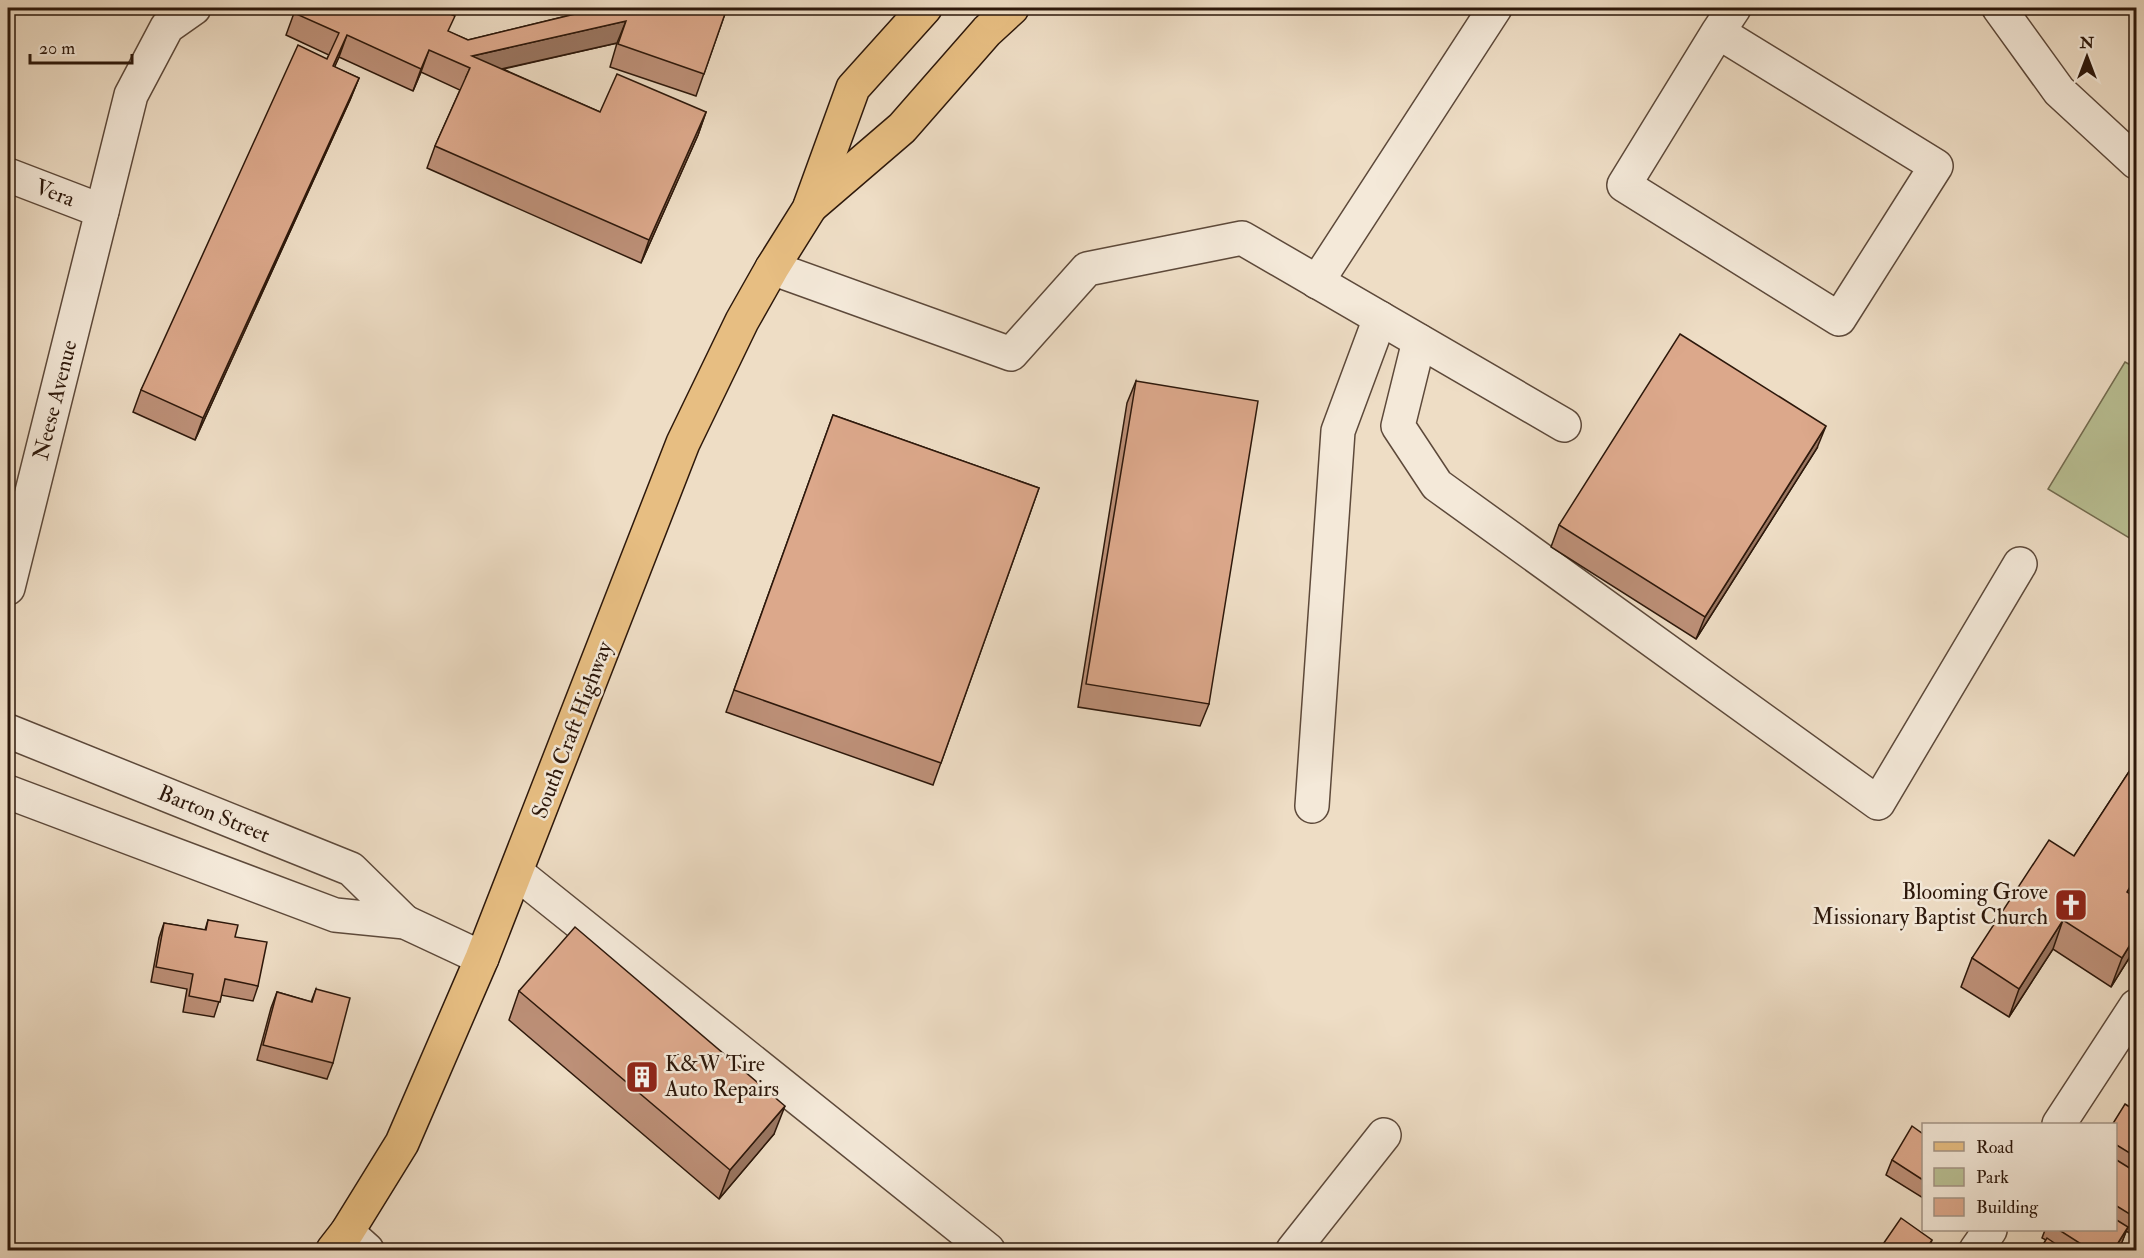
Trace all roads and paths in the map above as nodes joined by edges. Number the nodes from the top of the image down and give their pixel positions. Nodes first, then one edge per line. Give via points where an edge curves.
1 (194, 8) edge
2 (925, 8) edge
3 (1012, 8) edge
4 (1495, 8) edge
5 (1999, 8) edge
6 (1726, 20) edge
7 (2136, 162) edge
8 (8, 175) edge
9 (808, 208) junction
10 (102, 211) junction
11 (772, 268) junction
12 (1317, 282) junction
13 (1380, 318) junction
14 (1419, 341) junction
15 (1564, 425) dead end
16 (2020, 564) dead end
17 (8, 588) edge
18 (8, 731) edge
19 (8, 792) edge
20 (1312, 806) dead end
21 (517, 873) junction
22 (405, 922) junction
23 (482, 958) junction
24 (2136, 1006) edge
25 (2060, 1123) edge
26 (1384, 1135) dead end
27 (1989, 1231) edge
28 (349, 1244) edge
29 (988, 1251) edge
30 (1293, 1251) edge
31 (1977, 1251) edge

1 - 10 street, Neese Avenue via 167,27 131,95
2 - 9 main road, South Craft Highway via 853,87
3 - 9 main road, South Craft Highway via 902,128
4 - 12 street
5 - 7 street via 2059,92
6 - 6 street via 1624,185 1839,319 1936,166
8 - 10 street, Vera
9 - 11 main road, South Craft Highway
10 - 17 street, Neese Avenue
11 - 12 street via 1011,354 1087,269 1242,238
11 - 21 main road, South Craft Highway via 683,443
12 - 13 street
13 - 14 street
13 - 20 street via 1338,431
14 - 15 street
14 - 16 street via 1398,426 1437,485 1878,803
18 - 22 street, Barton Street via 351,869
19 - 22 street, Barton Street via 335,915
21 - 23 main road, South Craft Highway
21 - 29 street
22 - 23 street, Barton Street
23 - 28 main road, South Craft Highway via 402,1143
24 - 25 street
26 - 30 street
27 - 31 street

